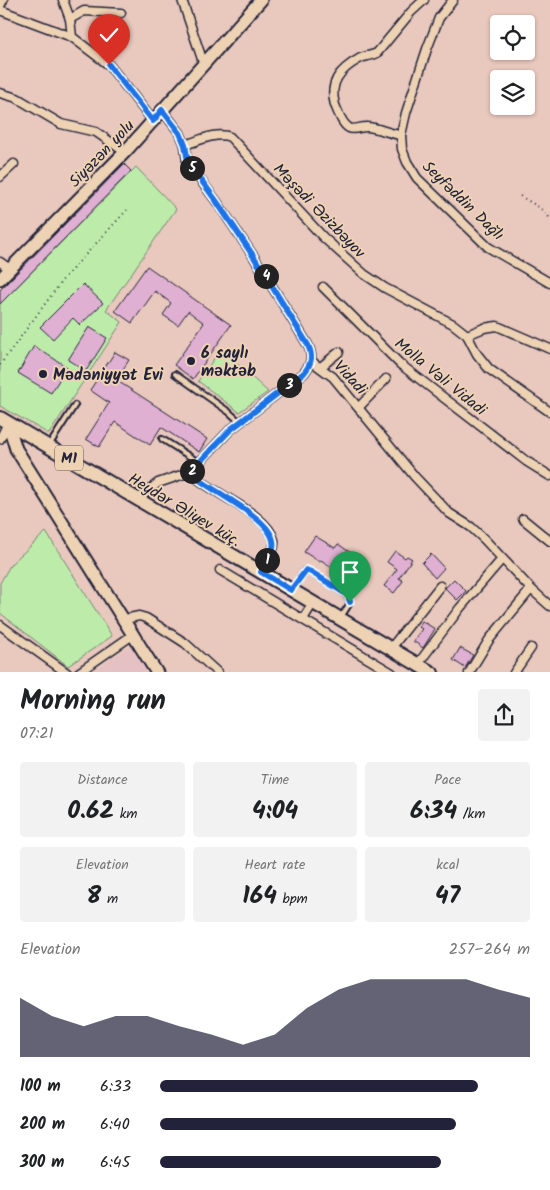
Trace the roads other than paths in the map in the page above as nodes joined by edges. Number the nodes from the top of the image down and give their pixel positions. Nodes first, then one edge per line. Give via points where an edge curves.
1 (3, 0) edge
2 (63, 0) edge
3 (182, 0) edge
4 (261, 0) edge
5 (424, 0) edge
6 (453, 0) edge
7 (0, 6) edge
8 (0, 10) edge
9 (121, 13) dead end
10 (70, 19) junction
11 (72, 37) junction
12 (203, 62) junction
13 (0, 93) edge
14 (162, 110) junction
15 (153, 121) junction
16 (401, 135) junction
17 (185, 145) junction
18 (125, 152) junction
19 (14, 164) dead end
20 (0, 177) edge
21 (0, 262) edge
22 (10, 269) junction
23 (0, 279) edge
24 (550, 283) edge
25 (323, 287) dead end
26 (467, 335) junction
27 (550, 349) edge
28 (339, 352) dead end
29 (312, 360) junction
30 (322, 366) junction
31 (174, 374) dead end
32 (386, 379) dead end
33 (75, 405) dead end
34 (359, 407) junction
35 (550, 412) edge
36 (4, 420) edge
37 (240, 422) junction
38 (0, 439) edge
39 (162, 439) dead end
40 (49, 446) junction
41 (200, 463) junction
42 (190, 472) junction
43 (550, 476) edge
44 (138, 500) junction
45 (523, 519) dead end
46 (550, 541) edge
47 (502, 559) junction
48 (220, 570) dead end
49 (261, 572) junction
50 (440, 586) dead end
51 (291, 590) junction
52 (530, 590) junction
53 (313, 603) junction
54 (550, 606) edge
55 (125, 619) junction
56 (303, 619) junction
57 (340, 619) junction
58 (0, 625) edge
59 (134, 634) junction
60 (391, 648) junction
61 (531, 648) dead end
62 (418, 664) junction
63 (67, 672) edge
64 (78, 672) edge
65 (157, 672) edge
66 (218, 672) edge
67 (392, 672) edge
68 (432, 672) edge
69 (469, 672) edge
70 (514, 672) edge

1 - 7 street
2 - 10 street
3 - 12 street
4 - 12 street, Siyəzən yolu
5 - 16 street via 377,53 360,58 334,80 331,92 347,127 367,127
6 - 16 street, Seyfəddin Dağlı via 439,18
8 - 11 street
9 - 10 street via 84,11
10 - 11 street
11 - 15 street via 109,65
12 - 14 street, Siyəzən yolu
13 - 18 street via 17,98 62,124 96,132
14 - 15 street, Siyəzən yolu
14 - 17 street, Vidadi
15 - 18 street, Siyəzən yolu
16 - 24 street, Seyfəddin Dağlı via 402,149 417,178 488,247
17 - 26 street, Məşədi Əzizbəyov via 217,135 230,137 323,237 364,274
17 - 29 street, Vidadi via 188,162 254,257 308,345
18 - 22 street, Siyəzən yolu
19 - 20 street
21 - 22 street
22 - 23 street, Siyəzən yolu
25 - 43 street, Molla Vəli Vidadi via 400,364
26 - 27 street via 497,326
26 - 35 street, Məşədi Əzizbəyov via 489,369
28 - 30 street
29 - 30 street, Vidadi
29 - 37 street via 304,373
30 - 34 street, Vidadi
31 - 37 lane
32 - 34 street
33 - 40 lane
34 - 47 street, Vidadi via 414,477 449,514 471,527
36 - 38 street
36 - 40 main road, Heydər Əliyev küç. / M1
36 - 55 street via 16,450
37 - 41 street
39 - 41 lane
40 - 44 main road, Heydər Əliyev küç. / M1
41 - 42 street
42 - 44 street via 158,484
42 - 49 street via 239,504 270,533 274,540 273,548
44 - 49 main road, Heydər Əliyev küç. / M1
45 - 46 street
47 - 52 street, Vidadi
47 - 62 street
48 - 56 street
49 - 51 main road, Heydər Əliyev küç. / M1
50 - 60 street
51 - 53 main road, Heydər Əliyev küç. / M1
51 - 57 lane via 306,570 311,572 350,598
52 - 54 street, Vidadi
52 - 69 street via 489,640
53 - 56 street
53 - 57 main road, Heydər Əliyev küç. / M1
55 - 59 street
55 - 66 street via 146,618 185,643
56 - 67 street
57 - 60 main road, Heydər Əliyev küç. / M1
58 - 63 street
59 - 64 street
59 - 65 street
60 - 62 main road, Heydər Əliyev küç. / M1
61 - 70 street
62 - 68 main road, Heydər Əliyev küç. / M1

